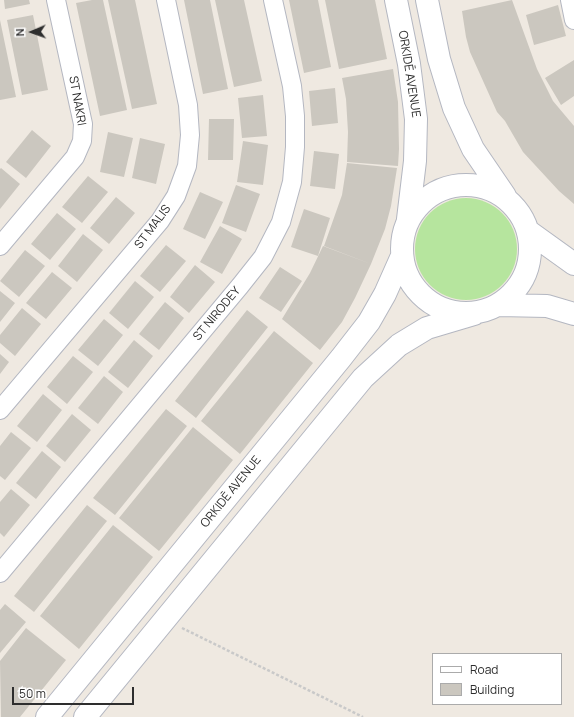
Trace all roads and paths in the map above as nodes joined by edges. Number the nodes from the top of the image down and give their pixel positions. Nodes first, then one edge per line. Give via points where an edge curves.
1 (56, 0) edge
2 (166, 0) edge
3 (273, 0) edge
4 (396, 0) edge
5 (427, 0) edge
6 (570, 0) edge
7 (574, 20) edge
8 (439, 59) junction
9 (410, 64) junction
10 (505, 197) junction
11 (407, 220) junction
12 (528, 231) junction
13 (0, 246) edge
14 (401, 258) junction
15 (574, 264) edge
16 (499, 305) junction
17 (474, 314) junction
18 (574, 314) edge
19 (331, 370) junction
20 (354, 389) junction
21 (0, 410) edge
22 (174, 561) junction
23 (0, 573) edge
24 (197, 581) junction
25 (165, 620) junction
26 (47, 717) edge
27 (85, 717) edge
28 (363, 717) edge

1 - 13 street, ST NAKRI via 83,124 82,141 75,157
2 - 21 street, ST MALIS via 188,105 190,135 187,166 176,196 160,221
3 - 23 street, ST NIRODEY via 292,86 295,116 292,182 281,222 263,256 240,286
4 - 9 street, ORKIDĒ AVENUE
5 - 8 street
6 - 7 street
8 - 9 street
8 - 10 street via 454,108 473,149
9 - 11 street, ORKIDĒ AVENUE via 416,119 415,161
10 - 11 street via 485,186 463,184 440,189 421,201
10 - 12 street via 520,213
11 - 14 street via 402,238
12 - 15 street
12 - 16 street via 530,252 526,273 515,291
14 - 17 street via 410,282 426,301 449,312
14 - 19 street, ORKIDĒ AVENUE via 369,322
16 - 17 street
16 - 18 street via 547,306
17 - 20 street via 427,328 399,345
19 - 20 street
19 - 22 street, ORKIDĒ AVENUE
20 - 24 street
22 - 24 street
22 - 26 street, ORKIDĒ AVENUE
24 - 25 street
25 - 27 street
25 - 28 path

